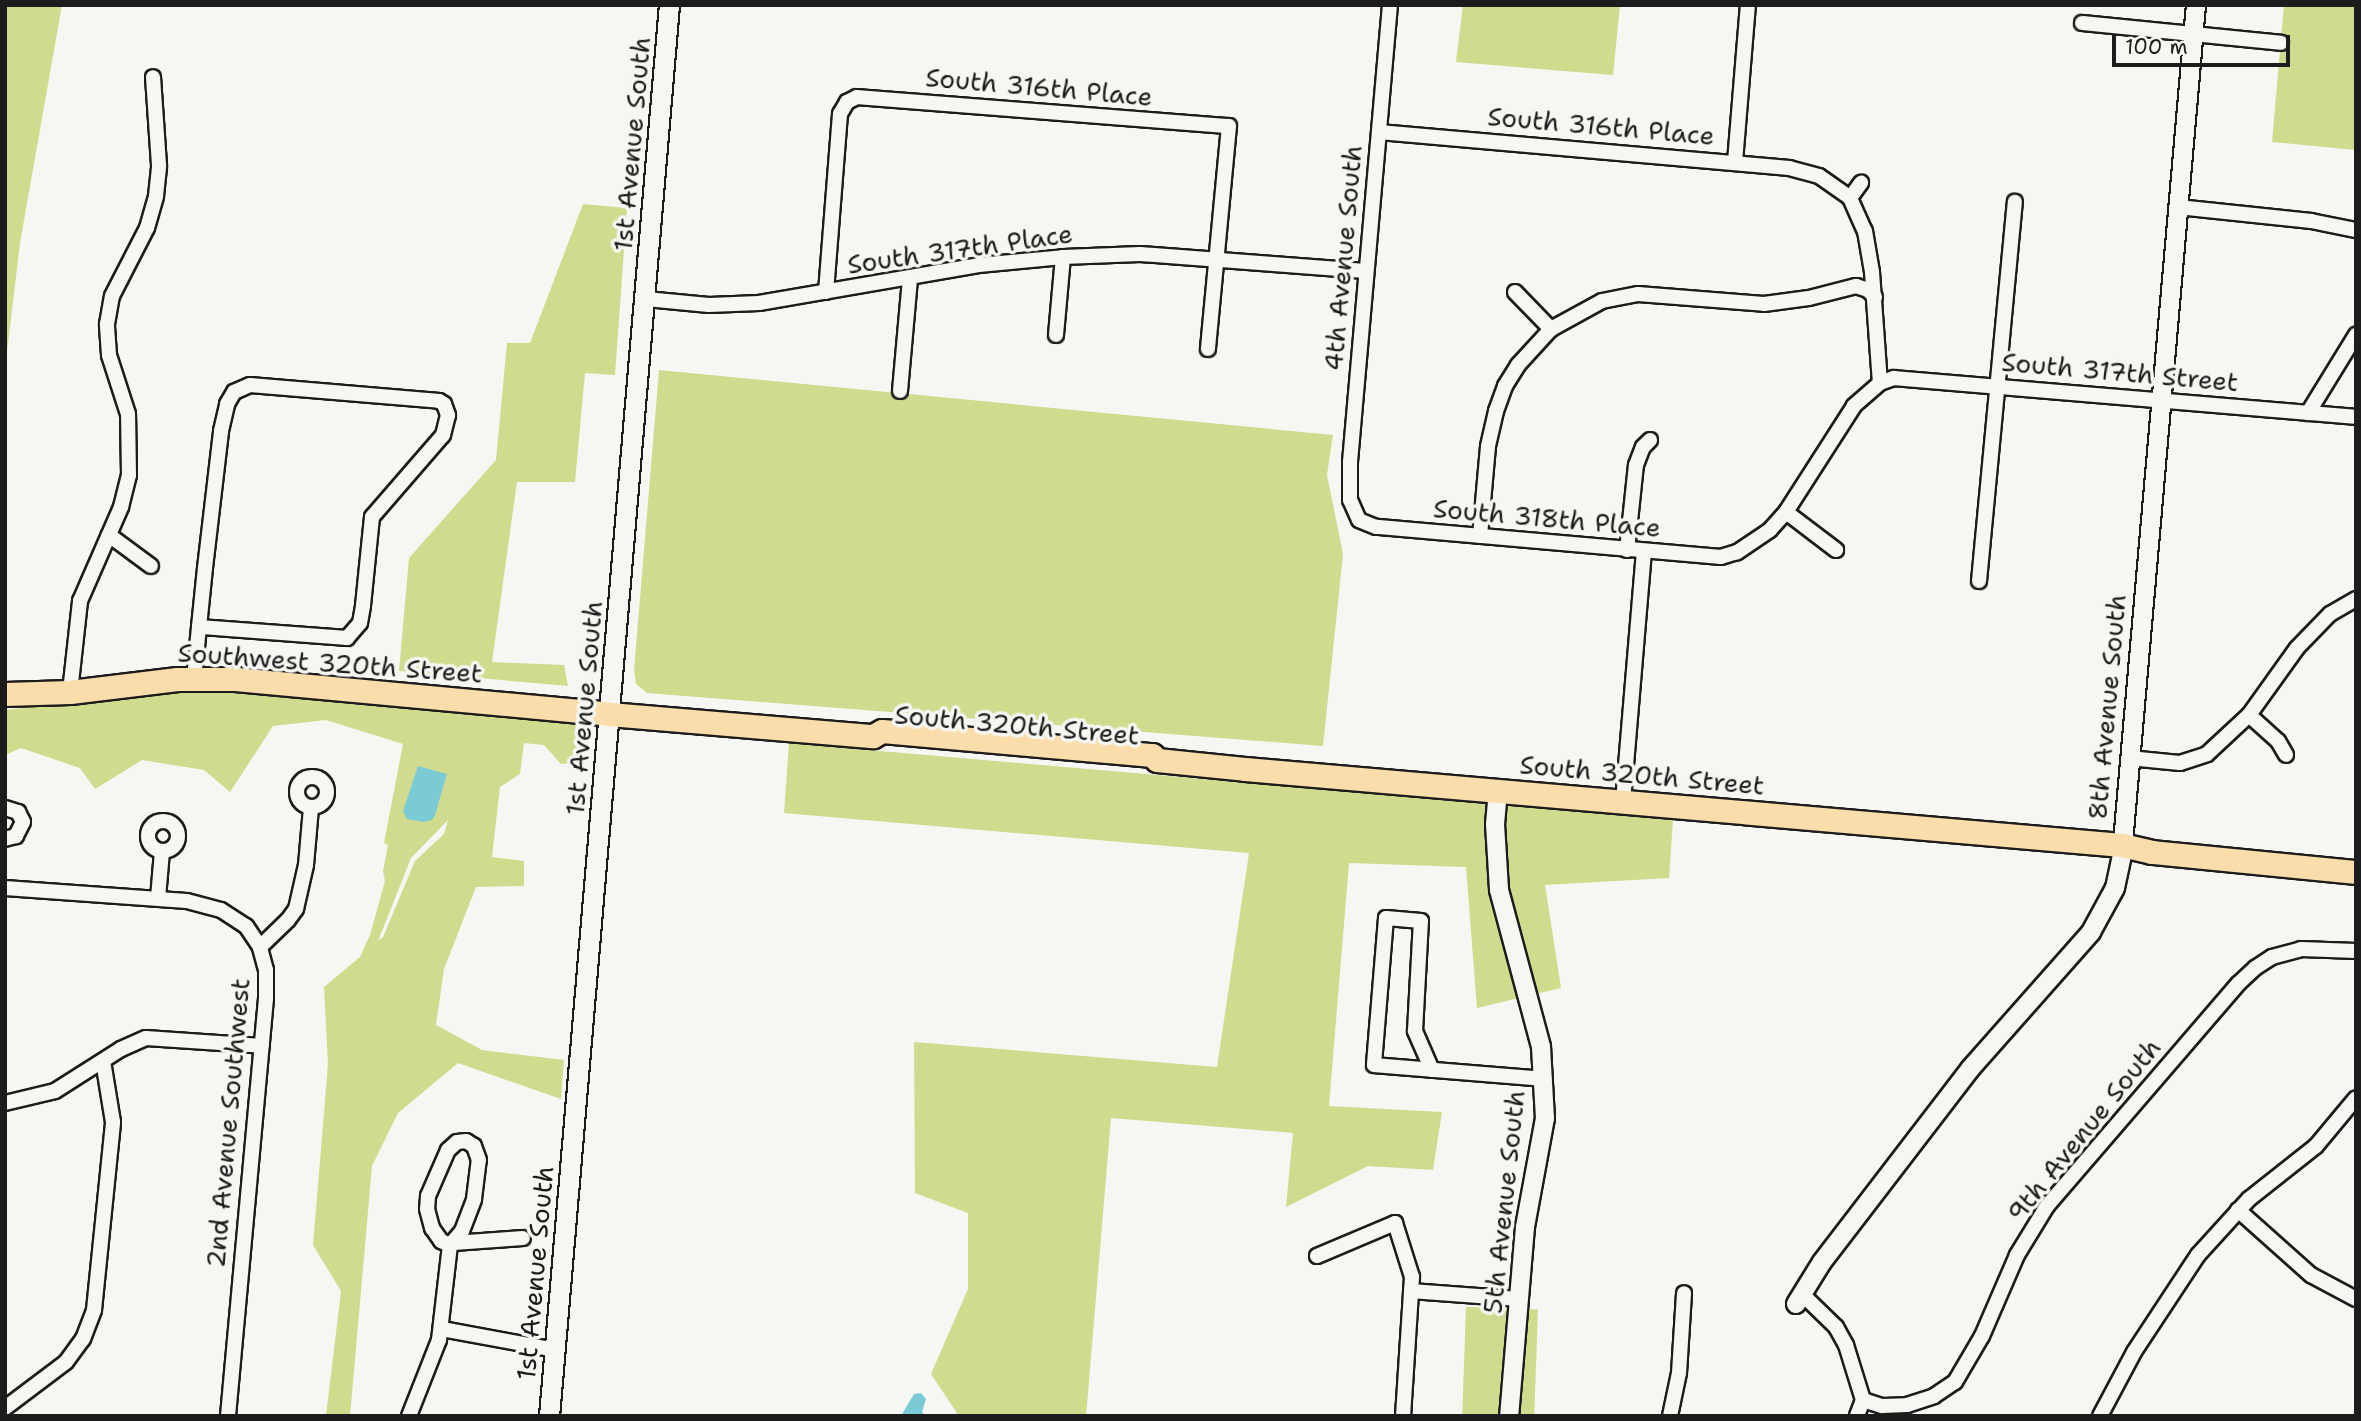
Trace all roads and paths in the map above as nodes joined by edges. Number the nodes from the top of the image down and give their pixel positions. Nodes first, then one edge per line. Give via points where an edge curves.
1 (669, 5) edge
2 (1390, 5) edge
3 (1748, 5) edge
4 (2196, 5) edge
5 (2082, 23) dead end
6 (2193, 35) junction
7 (2281, 43) dead end
8 (153, 77) dead end
9 (1379, 132) junction
10 (1735, 162) junction
11 (1861, 183) dead end
12 (1850, 198) junction
13 (2015, 202) dead end
14 (2178, 207) junction
15 (2356, 230) edge
16 (1063, 257) junction
17 (1216, 259) junction
18 (1365, 271) junction
19 (910, 279) junction
20 (826, 292) junction
21 (1515, 292) dead end
22 (1875, 297) junction
23 (646, 299) junction
24 (1551, 329) junction
25 (1056, 335) dead end
26 (2356, 335) edge
27 (1208, 349) dead end
28 (1880, 383) junction
29 (1997, 386) junction
30 (900, 391) dead end
31 (2160, 399) junction
32 (2308, 412) junction
33 (2356, 417) edge
34 (1650, 440) dead end
35 (1786, 512) junction
36 (1355, 515) joint
37 (108, 535) junction
38 (1480, 537) junction
39 (1627, 550) junction
40 (1836, 550) dead end
41 (1644, 552) junction
42 (150, 566) dead end
43 (1979, 581) dead end
44 (2356, 599) edge
45 (199, 627) junction
46 (194, 678) junction
47 (70, 692) junction
48 (5, 694) edge
49 (610, 715) junction
50 (2249, 715) junction
51 (2286, 755) dead end
52 (2129, 758) junction
53 (1498, 790) junction
54 (1623, 801) junction
55 (5, 808) edge
56 (311, 808) dead end
57 (6, 839) edge
58 (2122, 845) junction
59 (5, 849) edge
60 (162, 850) dead end
61 (2356, 859) edge
62 (2264, 862) junction
63 (2356, 865) edge
64 (2356, 872) edge
65 (5, 888) edge
66 (158, 898) junction
67 (260, 947) junction
68 (2356, 951) edge
69 (262, 1046) junction
70 (103, 1061) junction
71 (1432, 1070) junction
72 (1544, 1079) junction
73 (5, 1102) edge
74 (2353, 1107) edge
75 (2238, 1210) junction
76 (523, 1238) dead end
77 (452, 1244) junction
78 (1317, 1256) dead end
79 (1411, 1291) junction
80 (1684, 1293) dead end
81 (1519, 1298) junction
82 (1800, 1299) joint
83 (2356, 1299) edge
84 (442, 1329) junction
85 (555, 1350) junction
86 (1863, 1400) junction
87 (5, 1408) edge
88 (228, 1416) edge
89 (409, 1416) edge
90 (549, 1416) edge
91 (1403, 1416) edge
92 (1509, 1416) edge
93 (1670, 1416) edge
94 (1857, 1416) edge
95 (2100, 1416) edge

1 - 23 main road, 1st Avenue South
2 - 9 street, 4th Avenue South
3 - 10 street
4 - 6 street, 8th Avenue South
5 - 6 street
6 - 7 street
6 - 14 street, 8th Avenue South
8 - 37 street via 159,165 156,196 147,228 112,296 107,324 109,355 127,407 131,439 126,491
9 - 10 street, South 316th Place
9 - 18 street, 4th Avenue South
10 - 12 street, South 316th Place via 1808,172 1833,183
11 - 12 street
12 - 22 street via 1865,231
13 - 29 street
14 - 15 street
14 - 31 street, 8th Avenue South
16 - 17 street, South 317th Place via 1140,254
16 - 19 street, South 317th Place via 979,265
16 - 25 street
17 - 18 street, South 317th Place
17 - 20 street, South 316th Place via 1229,126 857,97 847,102 840,114
17 - 27 street
18 - 36 street, 4th Avenue South via 1349,478
19 - 20 street, South 317th Place
19 - 30 street
20 - 23 street, South 317th Place via 759,303 709,305
21 - 24 street
22 - 24 street via 1856,286 1763,304 1638,294 1602,301
22 - 28 street
23 - 49 main road, 1st Avenue South
24 - 38 street via 1518,365 1496,411 1488,446
26 - 32 street
28 - 29 street, South 317th Street via 1894,378
28 - 35 street via 1854,406
29 - 31 street, South 317th Street
29 - 43 street
31 - 32 street, South 317th Street
31 - 52 street, 8th Avenue South
32 - 33 street, South 317th Street
34 - 39 street via 1636,465
35 - 40 street
35 - 41 street, South 318th Place via 1770,530 1737,552 1708,558
36 - 38 street, South 318th Place via 1370,526
37 - 42 street
37 - 47 street via 80,601
38 - 39 street, South 318th Place
39 - 41 street, South 318th Place
41 - 54 street
44 - 50 street via 2330,614 2297,648
45 - 45 street via 348,638 363,607 372,517 446,428 447,409 439,401 260,386 238,389 224,412
45 - 46 street
46 - 47 main road, Southwest 320th Street
46 - 49 main road, Southwest 320th Street
47 - 48 main road, Southwest 320th Street
49 - 53 main road, South 320th Street via 873,736 883,744 911,747 1146,766 1157,760
49 - 85 main road, 1st Avenue South
50 - 51 street via 2278,741
50 - 52 street via 2195,760
52 - 58 street, 8th Avenue South
53 - 54 main road, South 320th Street
53 - 72 street, 5th Avenue South via 1499,890 1541,1047
54 - 58 main road, South 320th Street
55 - 57 street via 18,812 23,822 20,832
56 - 67 street, 2nd Avenue Southwest via 296,909
57 - 59 street
58 - 61 main road, South 320th Street via 2152,840
58 - 62 main road, South 320th Street
58 - 82 street, 8th Avenue South via 2115,888 2099,922 1970,1069 1822,1262
60 - 66 street
62 - 63 main road
62 - 64 main road, South 320th Street
65 - 66 street
66 - 67 street via 221,910 246,926
67 - 69 street, 2nd Avenue Southwest via 266,970
68 - 86 street, 9th Avenue South via 2288,951 2255,968 2047,1206 2017,1255 1982,1336 1955,1382 1934,1396 1907,1405 1882,1406
69 - 70 street via 146,1038
69 - 88 street, 2nd Avenue Southwest
70 - 73 street via 55,1091
70 - 87 street via 113,1122 94,1310 83,1339 66,1362
71 - 71 street via 1374,1065 1386,918 1421,921 1414,1026
71 - 72 street
72 - 81 street, 5th Avenue South via 1545,1118 1525,1227
74 - 75 street via 2303,1160
75 - 83 street via 2311,1275
75 - 95 street via 2184,1274
76 - 77 street
77 - 77 street via 441,1241 432,1228 428,1196 448,1150 466,1141 477,1150 478,1179 469,1216
77 - 84 street
78 - 79 street via 1395,1223 1411,1270
79 - 81 street
79 - 91 street
80 - 93 street via 1679,1373
81 - 92 street, 5th Avenue South
82 - 86 street via 1836,1327
84 - 85 street
84 - 89 street
85 - 90 main road, 1st Avenue South
86 - 94 street

